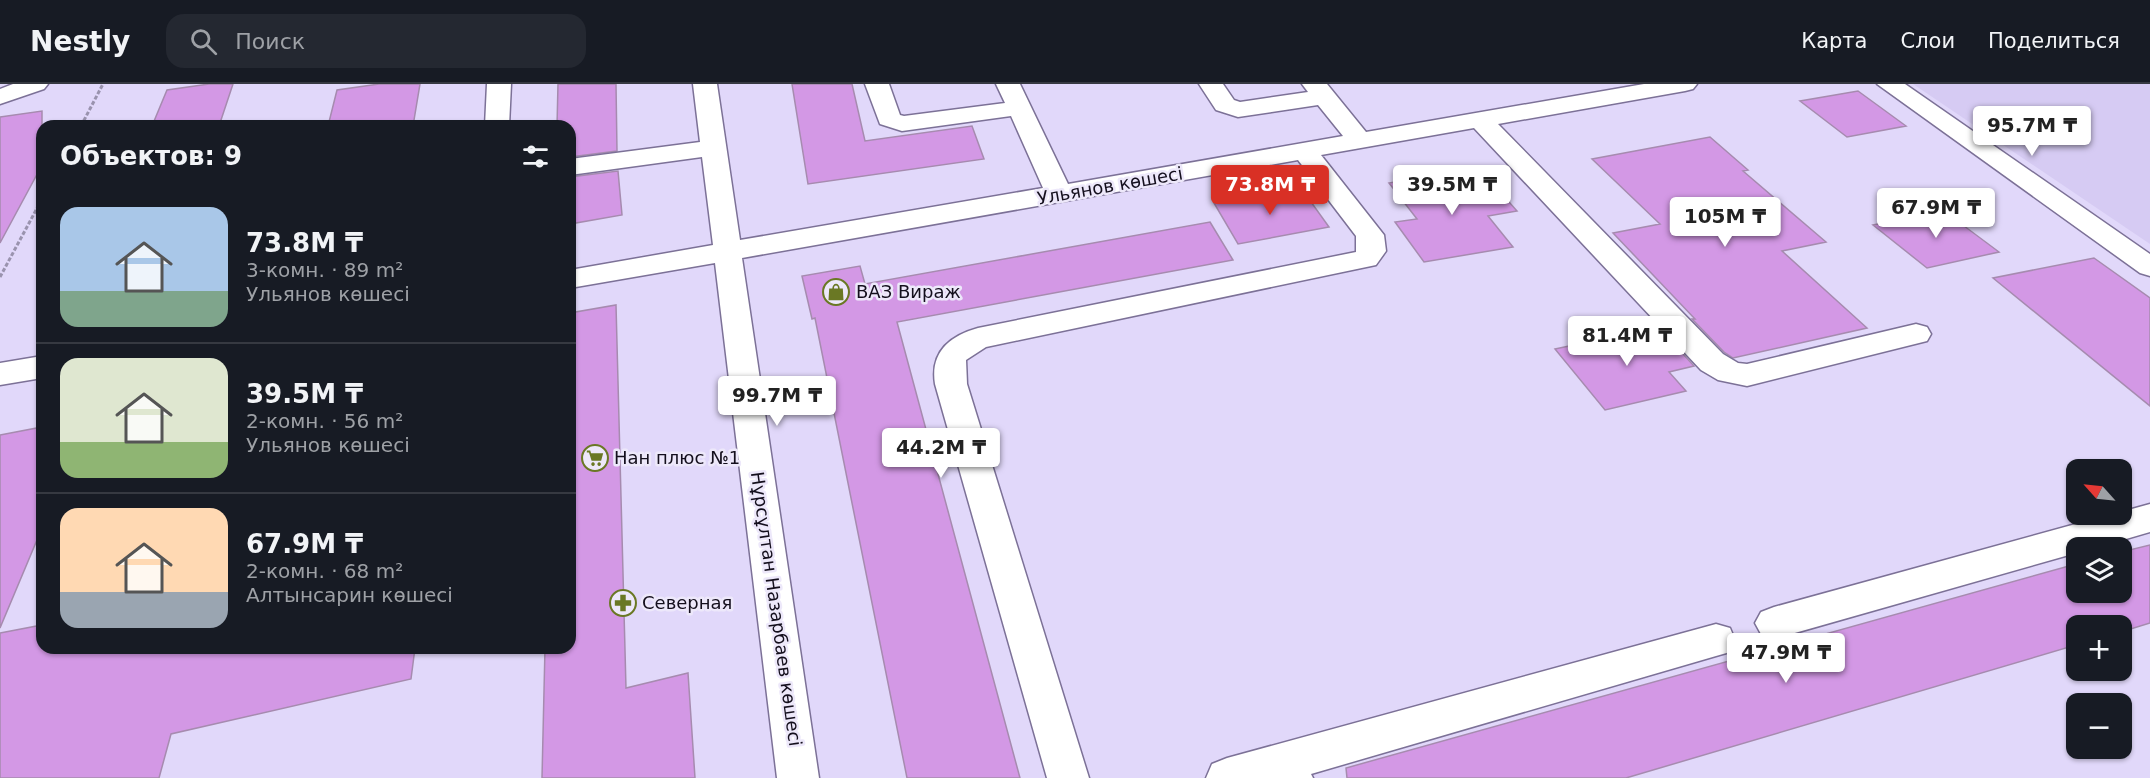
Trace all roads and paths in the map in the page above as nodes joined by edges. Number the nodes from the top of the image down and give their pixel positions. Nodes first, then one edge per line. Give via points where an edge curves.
1 (36, 84) edge
2 (103, 84) edge
3 (500, 84) edge
4 (705, 84) edge
5 (877, 84) edge
6 (1008, 84) edge
7 (1211, 84) edge
8 (1566, 84) edge
9 (1684, 84) edge
10 (1889, 84) edge
11 (1319, 90) edge
12 (0, 97) edge
13 (1588, 100) junction
14 (1019, 108) junction
15 (84, 120) edge
16 (497, 120) edge
17 (1481, 121) junction
18 (1361, 142) junction
19 (714, 148) junction
20 (1305, 152) junction
21 (576, 166) edge
22 (1060, 195) junction
23 (36, 210) edge
24 (729, 253) junction
25 (2150, 267) edge
26 (0, 277) edge
27 (576, 278) edge
28 (1916, 334) dead end
29 (36, 368) edge
30 (0, 374) edge
31 (2150, 518) edge
32 (1774, 622) dead end
33 (1716, 640) dead end
34 (1289, 770) edge
35 (798, 778) edge
36 (1068, 778) edge
37 (1227, 778) edge

1 - 12 street
2 - 15 path
3 - 16 street
4 - 19 street, Нұрсұлтан Назарбаев көшесі
5 - 14 street via 889,119 902,124
6 - 14 street
7 - 11 street via 1225,105 1238,110
8 - 13 street
9 - 13 street, Ульянов көшесі
10 - 25 street
11 - 18 street
13 - 17 street, Ульянов көшесі
14 - 22 street
17 - 18 street, Ульянов көшесі
17 - 28 street via 1723,370 1747,375
18 - 20 street, Ульянов көшесі
19 - 21 street
19 - 24 street, Нұрсұлтан Назарбаев көшесі
20 - 22 street, Ульянов көшесі
20 - 36 street via 1370,235 1372,251 1366,259 978,338 962,345 951,356 951,384
22 - 24 street, Ульянов көшесі
23 - 26 path
24 - 27 street, Ульянов көшесі
24 - 35 street, Нұрсұлтан Назарбаев көшесі
29 - 30 street
31 - 32 street
33 - 34 street
34 - 37 street

